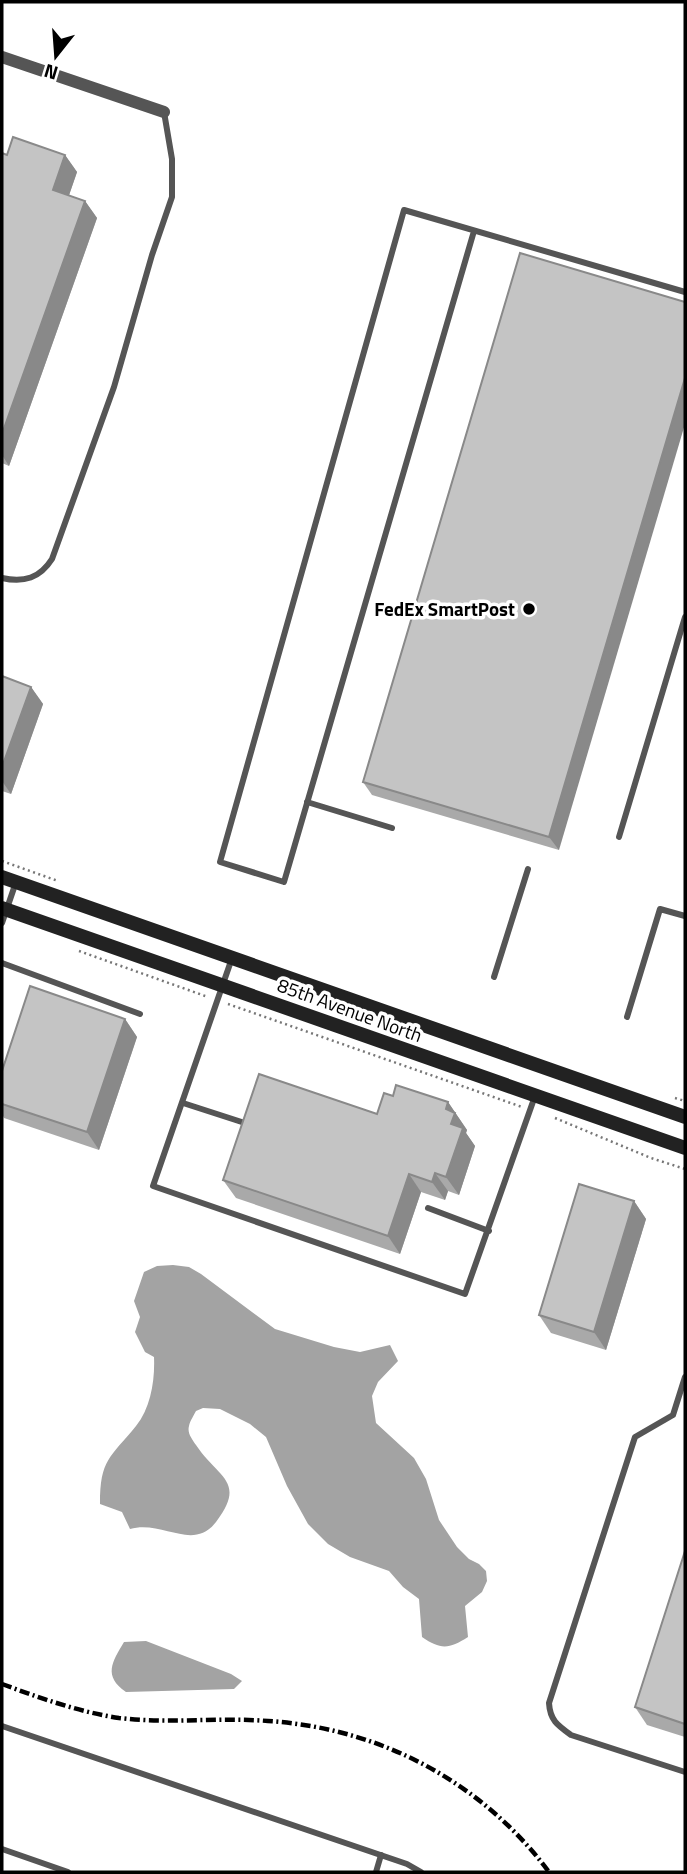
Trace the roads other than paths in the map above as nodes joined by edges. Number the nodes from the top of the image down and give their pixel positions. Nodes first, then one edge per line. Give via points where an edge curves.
1 (2, 57) edge
2 (164, 112) joint
3 (474, 231) junction
4 (685, 292) edge
5 (2, 578) edge
6 (685, 617) edge
7 (307, 802) junction
8 (392, 828) dead end
9 (619, 837) dead end
10 (528, 869) dead end
11 (9, 880) edge
12 (3, 913) edge
13 (685, 916) edge
14 (232, 958) junction
15 (2, 963) edge
16 (494, 977) dead end
17 (220, 993) junction
18 (140, 1014) dead end
19 (626, 1017) dead end
20 (183, 1103) junction
21 (532, 1103) junction
22 (685, 1117) edge
23 (252, 1126) edge
24 (685, 1149) edge
25 (428, 1208) dead end
26 (489, 1231) junction
27 (685, 1377) edge
28 (2, 1726) edge
29 (685, 1772) edge
30 (2, 1849) edge
31 (381, 1855) junction
32 (68, 1872) edge
33 (376, 1872) edge
34 (421, 1872) edge

1 - 2 street
2 - 5 lane via 172,159 172,197 100,424 52,559 29,579
3 - 4 lane
3 - 7 lane
3 - 7 lane via 404,211 220,862 284,881
6 - 9 lane
7 - 8 lane
10 - 16 lane
11 - 12 lane
11 - 14 main road, 85th Avenue North
12 - 17 main road, 85th Avenue North
13 - 19 lane via 660,909
14 - 17 lane
14 - 22 main road, 85th Avenue North
15 - 18 lane
17 - 20 lane
17 - 21 main road, 85th Avenue North
20 - 23 lane
20 - 26 lane via 153,1186 466,1294
21 - 24 main road, 85th Avenue North
21 - 26 lane
25 - 26 lane
27 - 29 lane via 673,1415 635,1437 549,1703 550,1717 570,1735
28 - 31 lane
30 - 32 lane
31 - 33 lane
31 - 34 lane

